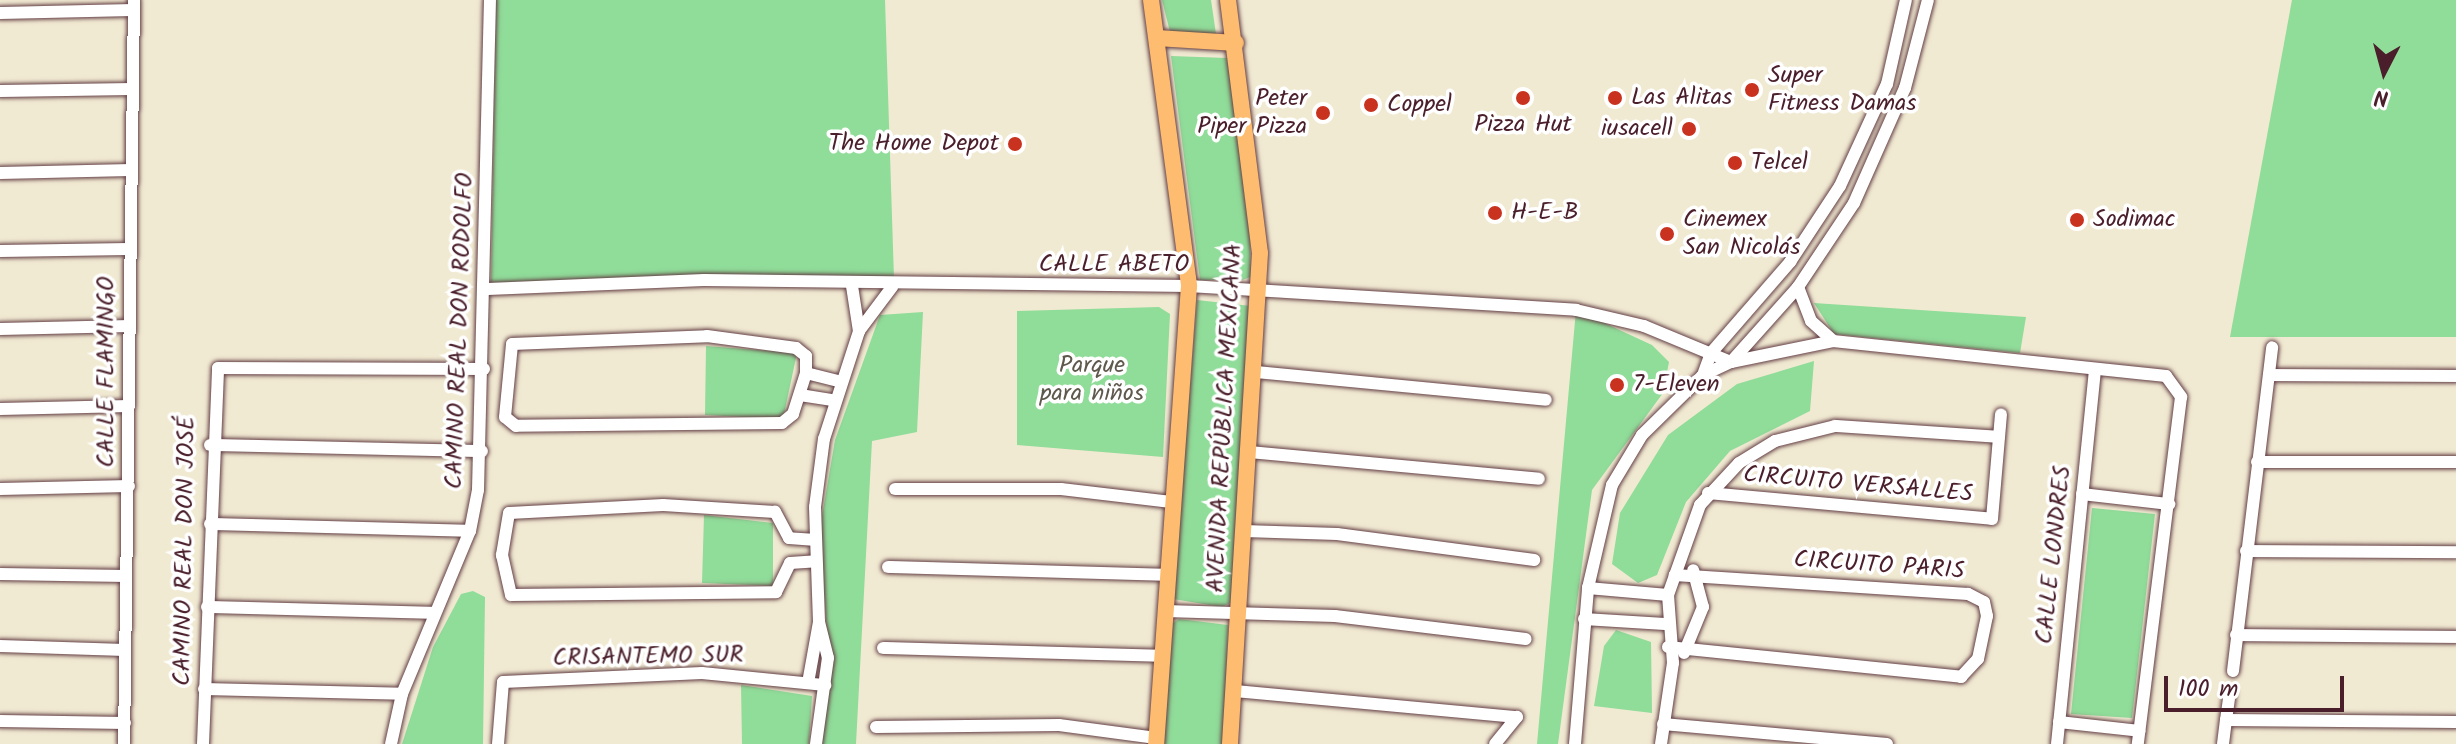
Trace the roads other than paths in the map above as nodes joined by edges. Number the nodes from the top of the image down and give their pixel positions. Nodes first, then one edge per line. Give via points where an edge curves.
1 (490, 0) edge
2 (1151, 0) edge
3 (1228, 0) edge
4 (1906, 0) edge
5 (1928, 0) edge
6 (134, 5) edge
7 (0, 13) edge
8 (1157, 38) junction
9 (1236, 43) junction
10 (1887, 84) junction
11 (1905, 88) junction
12 (132, 89) junction
13 (0, 91) edge
14 (131, 170) junction
15 (0, 173) edge
16 (129, 249) junction
17 (0, 251) edge
18 (852, 286) junction
19 (1189, 286) junction
20 (892, 287) junction
21 (1798, 287) junction
22 (488, 289) junction
23 (1260, 292) junction
24 (130, 326) junction
25 (0, 329) edge
26 (859, 331) junction
27 (1833, 341) junction
28 (2272, 347) dead end
29 (1711, 353) junction
30 (1731, 362) junction
31 (806, 368) junction
32 (484, 369) junction
33 (2095, 370) junction
34 (1257, 372) junction
35 (1703, 375) junction
36 (2269, 375) junction
37 (2456, 376) edge
38 (838, 381) junction
39 (800, 395) junction
40 (833, 400) junction
41 (1546, 400) dead end
42 (129, 406) junction
43 (0, 409) edge
44 (2001, 414) dead end
45 (1999, 437) junction
46 (210, 445) junction
47 (482, 451) junction
48 (1250, 452) junction
49 (2257, 462) junction
50 (2456, 462) edge
51 (1539, 479) dead end
52 (129, 486) junction
53 (0, 489) edge
54 (895, 489) dead end
55 (1708, 493) junction
56 (2082, 494) junction
57 (1171, 502) junction
58 (2169, 504) junction
59 (210, 524) junction
60 (470, 531) junction
61 (1244, 531) junction
62 (816, 540) junction
63 (2246, 551) junction
64 (2456, 552) edge
65 (1685, 559) junction
66 (1534, 560) dead end
67 (816, 561) junction
68 (888, 567) dead end
69 (0, 574) edge
70 (1166, 575) junction
71 (1675, 575) junction
72 (126, 576) junction
73 (1696, 576) junction
74 (1588, 588) junction
75 (1668, 595) junction
76 (207, 607) junction
77 (1165, 611) junction
78 (433, 613) junction
79 (1238, 613) junction
80 (1584, 619) junction
81 (819, 622) junction
82 (1665, 624) junction
83 (2236, 635) junction
84 (2456, 637) edge
85 (1526, 639) dead end
86 (0, 646) edge
87 (1668, 647) junction
88 (883, 648) dead end
89 (125, 650) junction
90 (1687, 650) junction
91 (1162, 656) junction
92 (1673, 663) junction
93 (2233, 671) dead end
94 (808, 683) junction
95 (825, 685) junction
96 (204, 689) junction
97 (1235, 691) junction
98 (2230, 693) dead end
99 (402, 694) junction
100 (2226, 720) junction
101 (0, 721) edge
102 (2059, 722) junction
103 (2456, 722) edge
104 (125, 723) junction
105 (1663, 724) junction
106 (876, 727) dead end
107 (2139, 737) edge
108 (1156, 741) edge
109 (124, 744) edge
110 (203, 744) edge
111 (391, 744) edge
112 (498, 744) edge
113 (816, 744) edge
114 (1230, 744) edge
115 (1495, 744) edge
116 (1575, 744) edge
117 (1661, 744) edge
118 (1887, 744) edge
119 (2057, 744) edge
120 (2223, 744) edge

1 - 22 street, CAMINO REAL DON RODOLFO
2 - 8 main road, AVENIDA REPÚBLICA MEXICANA
3 - 9 main road, AVENIDA REPÚBLICA MEXICANA
4 - 10 street
5 - 11 street
6 - 7 street
6 - 12 street, CALLE FLAMINGO
8 - 9 main road
8 - 19 main road, AVENIDA REPÚBLICA MEXICANA
9 - 23 main road, AVENIDA REPÚBLICA MEXICANA via 1260,207
10 - 11 street
10 - 29 street via 1828,208
11 - 21 street via 1854,203
12 - 13 street
12 - 14 street, CALLE FLAMINGO
14 - 15 street
14 - 16 street, CALLE FLAMINGO
16 - 17 street
16 - 24 street, CALLE FLAMINGO
18 - 20 street, CALLE ABETO
18 - 22 street, CALLE ABETO via 704,280
18 - 26 street
19 - 20 street, CALLE ABETO
19 - 23 street, CALLE ABETO
19 - 57 main road, AVENIDA REPÚBLICA MEXICANA
20 - 26 street
21 - 27 street via 1811,321
21 - 30 street
22 - 32 street, CAMINO REAL DON RODOLFO
23 - 29 street, CALLE ABETO via 1576,310
23 - 34 main road, AVENIDA REPÚBLICA MEXICANA
24 - 25 street
24 - 42 street, CALLE FLAMINGO
26 - 38 street
27 - 30 street
27 - 33 street
28 - 36 street
29 - 30 street, CALLE ABETO
29 - 35 street
30 - 35 street
31 - 38 street
31 - 39 street
31 - 39 street via 796,348 707,336 512,344 505,417 516,426 782,423
32 - 46 street, CAMINO REAL DON JOSÉ via 224,366 212,379
32 - 47 street, CAMINO REAL DON RODOLFO
33 - 56 street, CALLE LONDRES
33 - 58 street via 2166,376 2181,397
34 - 41 street
34 - 48 main road, AVENIDA REPÚBLICA MEXICANA
35 - 74 street via 1642,435 1612,485
36 - 37 street
36 - 49 street
38 - 40 street
39 - 40 street
40 - 62 street via 817,475
42 - 43 street
42 - 52 street, CALLE FLAMINGO
44 - 45 street
45 - 55 street, CIRCUITO VERSALLES via 1819,429 1753,453
45 - 55 street, CIRCUITO VERSALLES via 1992,519
46 - 47 street
46 - 59 street, CAMINO REAL DON JOSÉ
47 - 60 street, CAMINO REAL DON RODOLFO
48 - 51 street
48 - 61 main road, AVENIDA REPÚBLICA MEXICANA
49 - 50 street
49 - 63 street
52 - 53 street
52 - 72 street, CALLE FLAMINGO
54 - 57 street via 1061,489
55 - 65 street
56 - 58 street
56 - 102 street, CALLE LONDRES
57 - 70 main road, AVENIDA REPÚBLICA MEXICANA
58 - 107 street
59 - 60 street
59 - 76 street, CAMINO REAL DON JOSÉ
60 - 78 street, CAMINO REAL DON RODOLFO
61 - 66 street via 1337,534
61 - 79 main road, AVENIDA REPÚBLICA MEXICANA
62 - 67 street
62 - 67 street via 784,532 775,512 696,504 509,513 502,555 511,595 776,592 795,560
63 - 64 street
63 - 83 street
65 - 71 street
65 - 73 street
67 - 81 street
68 - 70 street
69 - 72 street
70 - 77 main road, AVENIDA REPÚBLICA MEXICANA
71 - 73 street, CIRCUITO PARIS
71 - 75 street
72 - 89 street, CALLE FLAMINGO
73 - 90 street via 1701,622
73 - 90 street, CIRCUITO PARIS via 1968,594 1984,602 1987,616 1978,659 1961,677
74 - 75 street
74 - 80 street
75 - 82 street
76 - 78 street
76 - 96 street, CAMINO REAL DON JOSÉ
77 - 79 street
77 - 91 main road, AVENIDA REPÚBLICA MEXICANA
78 - 99 street, CAMINO REAL DON RODOLFO
79 - 85 street via 1335,616
79 - 97 main road, AVENIDA REPÚBLICA MEXICANA
80 - 82 street
80 - 116 street
81 - 94 street
81 - 95 street via 827,645
82 - 87 street
83 - 84 street
83 - 93 street
86 - 89 street
87 - 90 street, CIRCUITO PARIS
87 - 92 street
88 - 91 street
89 - 104 street, CALLE FLAMINGO
90 - 92 street
91 - 108 main road, AVENIDA REPÚBLICA MEXICANA
92 - 105 street
94 - 95 street
94 - 112 street, CRISANTEMO SUR via 702,673 503,682
95 - 113 street
96 - 99 street
96 - 110 street, CAMINO REAL DON JOSÉ
97 - 114 main road, AVENIDA REPÚBLICA MEXICANA
97 - 115 street via 1517,717
98 - 100 street
99 - 111 street, CAMINO REAL DON RODOLFO
100 - 103 street
100 - 120 street
101 - 104 street
102 - 107 street
102 - 119 street, CALLE LONDRES
104 - 109 street, CALLE FLAMINGO
105 - 117 street
105 - 118 street
106 - 108 street via 1059,725

